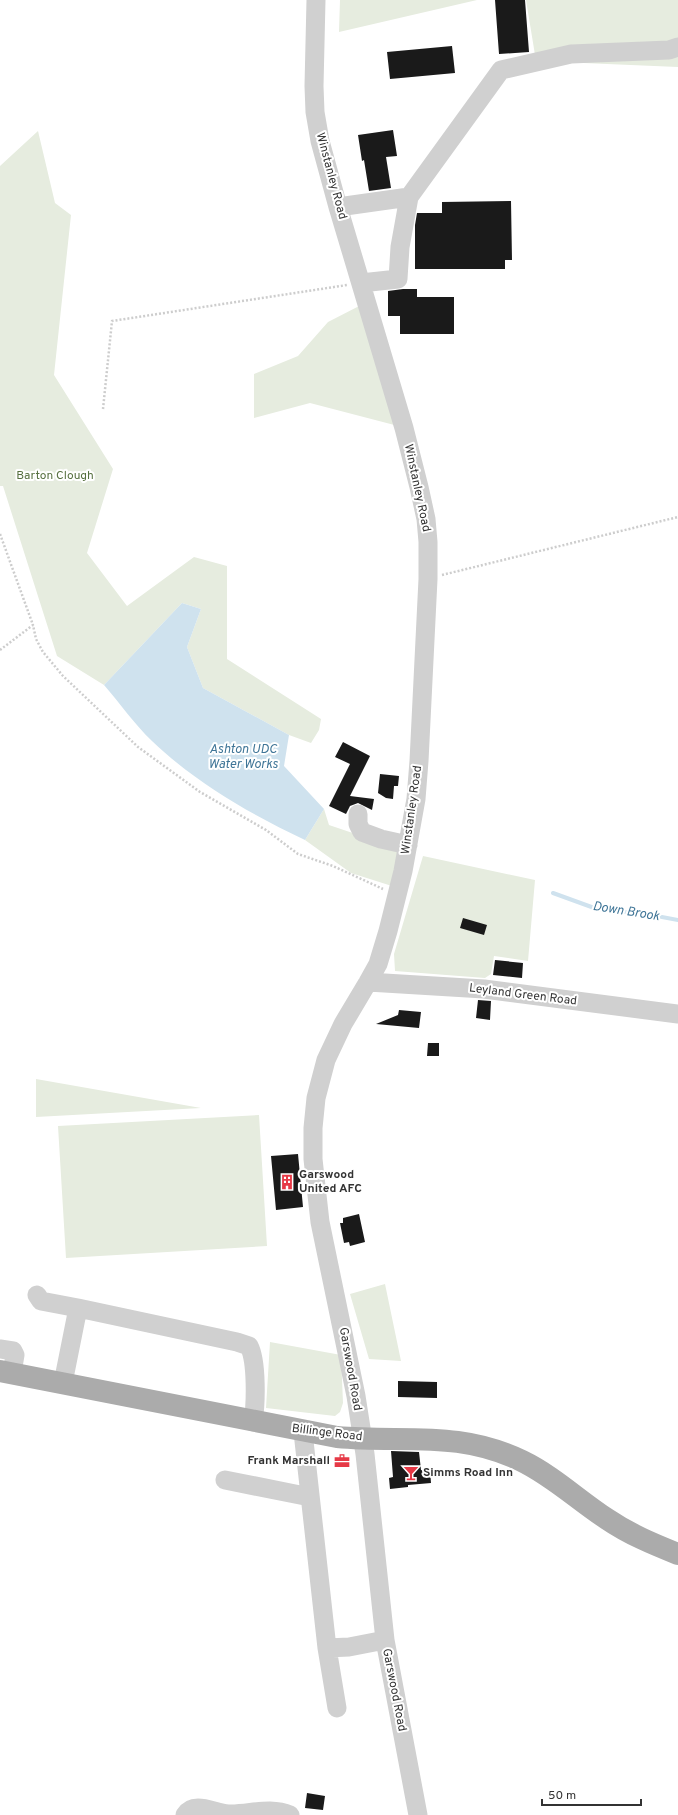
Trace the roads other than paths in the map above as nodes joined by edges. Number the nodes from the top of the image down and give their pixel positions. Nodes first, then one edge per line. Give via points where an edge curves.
1 (316, 0) edge
2 (678, 47) edge
3 (409, 197) junction
4 (338, 207) junction
5 (361, 283) junction
6 (358, 814) dead end
7 (408, 845) junction
8 (368, 982) junction
9 (678, 1014) edge
10 (37, 1295) dead end
11 (78, 1308) junction
12 (0, 1349) edge
13 (6, 1372) edge
14 (63, 1383) junction
15 (253, 1422) junction
16 (303, 1432) junction
17 (362, 1439) junction
18 (225, 1480) dead end
19 (310, 1497) junction
20 (678, 1554) edge
21 (385, 1640) junction
22 (327, 1648) junction
23 (337, 1708) dead end
24 (237, 1814) edge
25 (185, 1815) edge
26 (290, 1815) edge
27 (418, 1815) edge

1 - 4 street, Winstanley Road via 315,112
2 - 3 street via 669,50 571,54 501,70
3 - 4 street
3 - 5 street via 400,247 398,279
4 - 5 street, Winstanley Road
5 - 7 street, Winstanley Road via 419,487 428,542 419,761
6 - 7 street via 358,824 362,832
7 - 8 street, Winstanley Road via 383,948
8 - 9 street, Leyland Green Road via 484,989
8 - 17 street, Garswood Road via 334,1042 320,1080 314,1112 313,1159 326,1284 356,1396
10 - 11 street via 42,1301
11 - 14 street
11 - 15 street via 249,1346 255,1390
12 - 13 street via 13,1351 15,1355
13 - 14 main road, Billinge Road
14 - 15 main road, Billinge Road
15 - 16 main road, Billinge Road
16 - 17 main road, Billinge Road
16 - 19 street
17 - 20 main road, Billinge Road via 446,1439 495,1450 544,1473 631,1533
17 - 21 street, Garswood Road
18 - 19 street
19 - 22 street
21 - 22 street via 349,1647
21 - 27 street, Garswood Road
22 - 23 street
24 - 25 street via 196,1808
24 - 26 street via 265,1810

